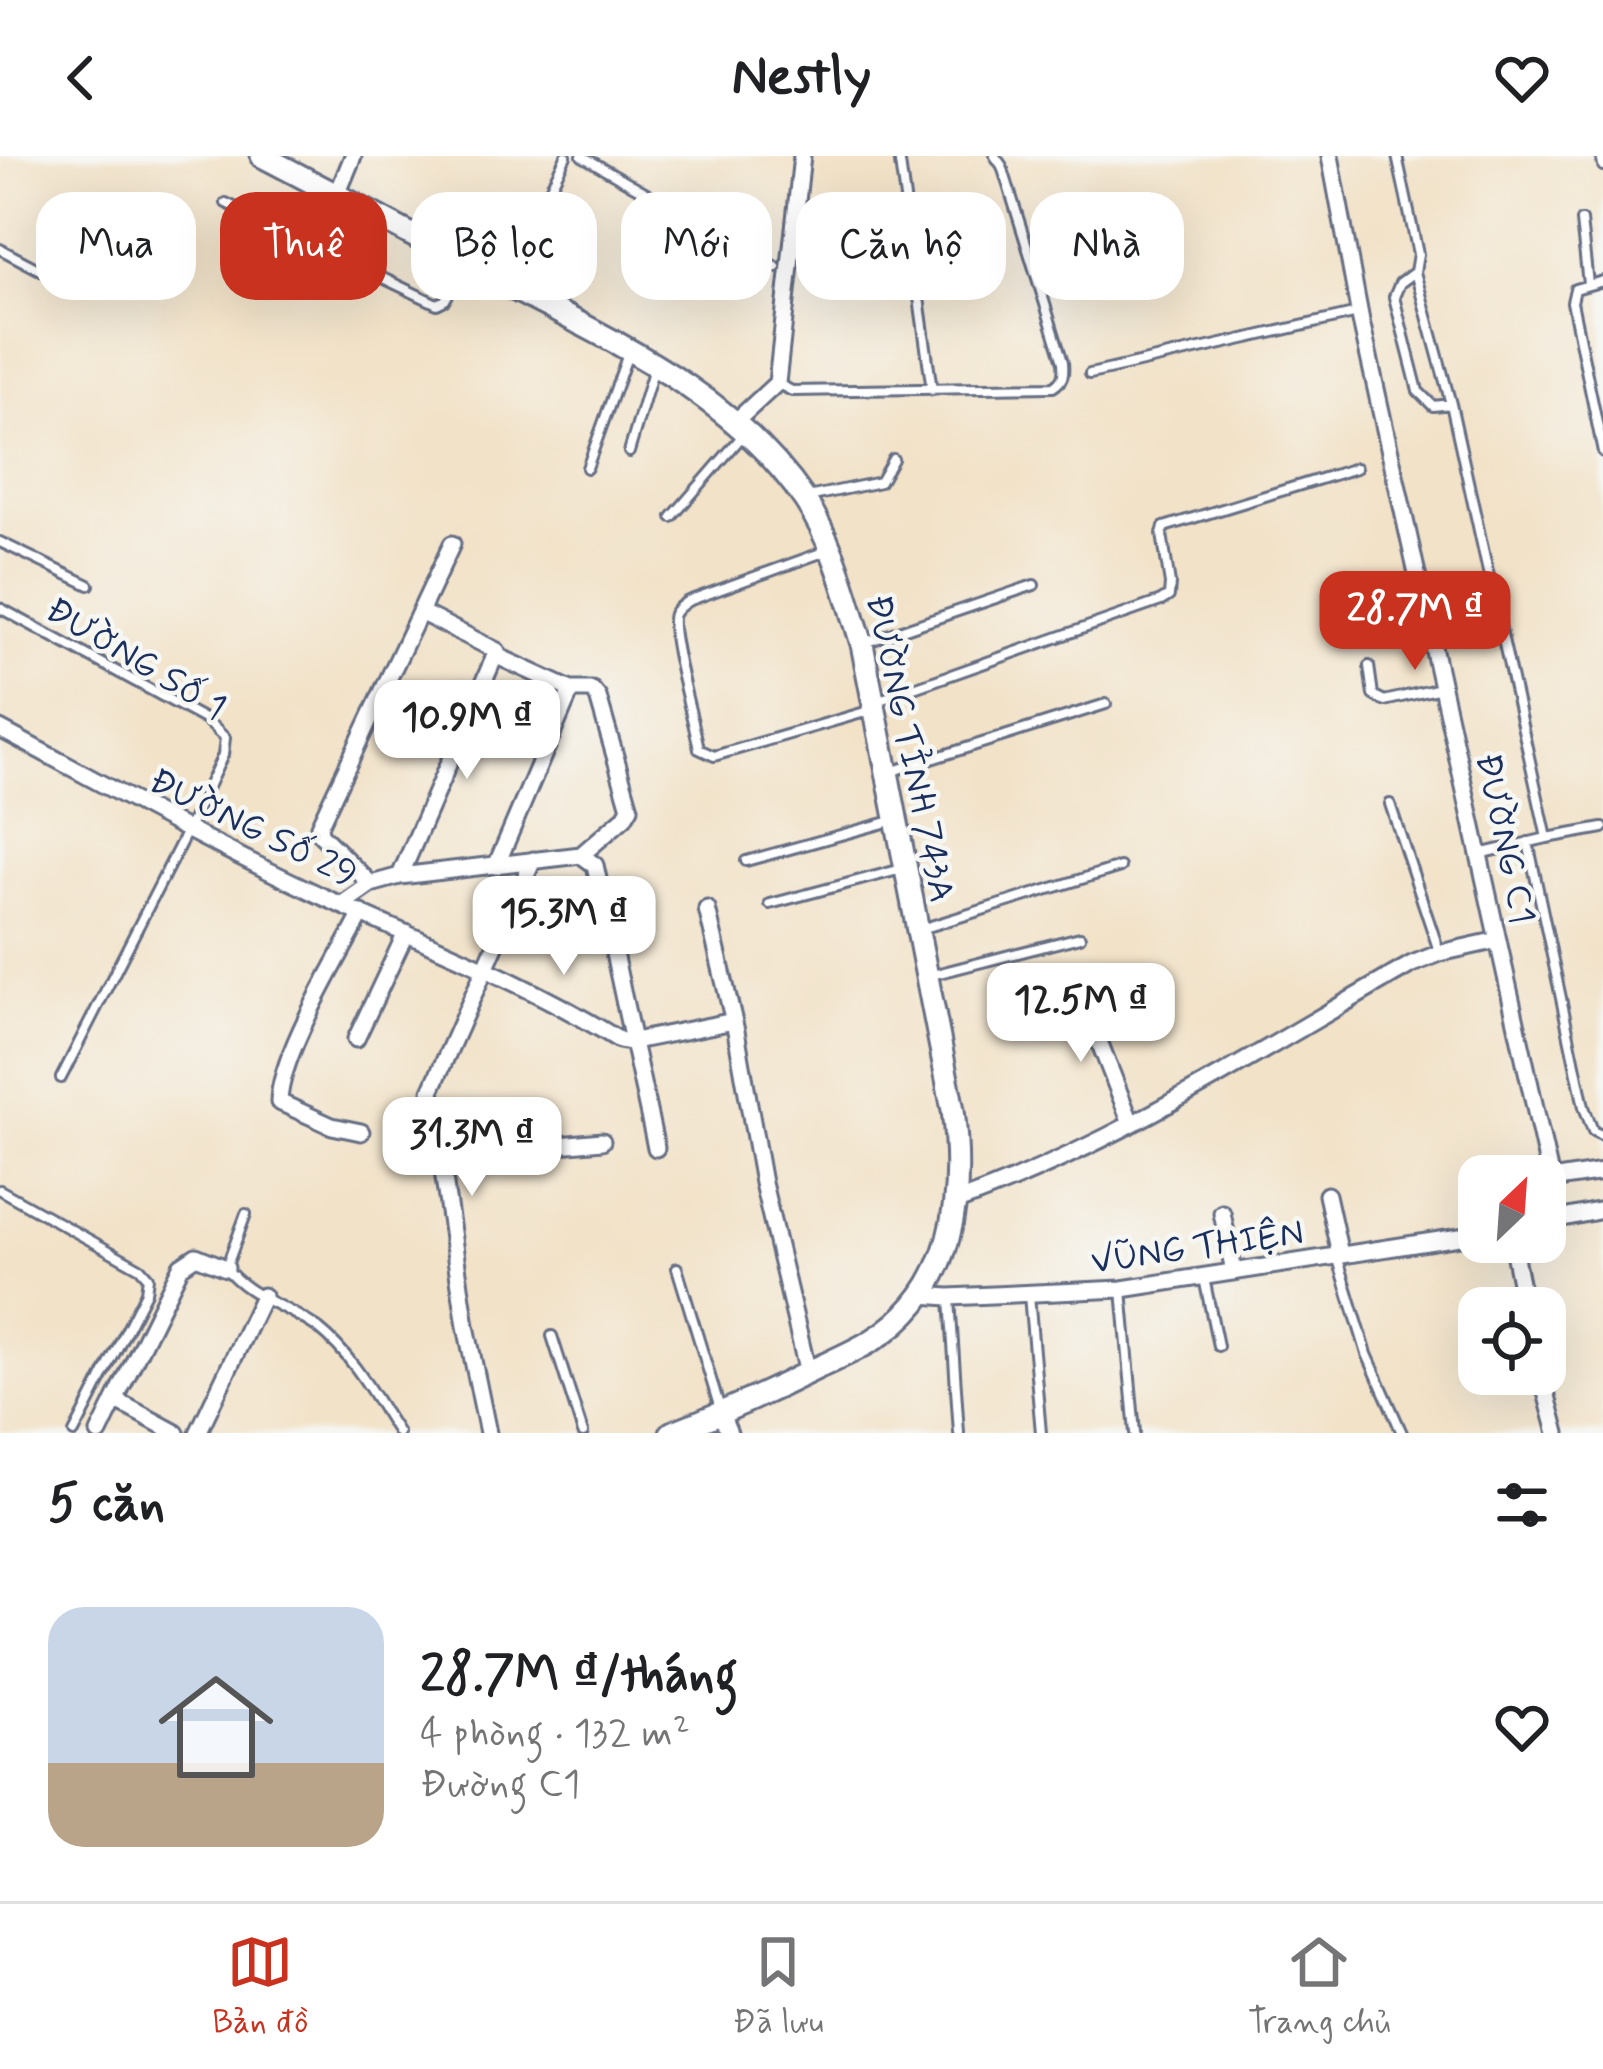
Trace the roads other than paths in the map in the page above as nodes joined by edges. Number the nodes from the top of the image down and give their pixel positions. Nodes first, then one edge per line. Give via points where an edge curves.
1 (262, 156) edge
2 (353, 156) edge
3 (566, 156) edge
4 (582, 156) edge
5 (802, 156) edge
6 (899, 156) edge
7 (995, 156) edge
8 (1330, 156) edge
9 (1397, 156) edge
10 (1601, 156) edge
11 (1603, 166) edge
12 (331, 192) edge
13 (338, 192) edge
14 (548, 192) edge
15 (1581, 221) dead end
16 (0, 249) edge
17 (776, 267) dead end
18 (36, 268) edge
19 (1415, 272) junction
20 (1603, 281) edge
21 (1588, 284) junction
22 (535, 300) edge
23 (1360, 313) junction
24 (629, 350) junction
25 (655, 364) junction
26 (1090, 374) dead end
27 (777, 383) junction
28 (932, 390) junction
29 (1451, 404) junction
30 (741, 427) junction
31 (629, 452) dead end
32 (1603, 452) edge
33 (893, 459) dead end
34 (587, 468) dead end
35 (1356, 468) dead end
36 (803, 497) junction
37 (672, 517) dead end
38 (0, 542) edge
39 (452, 544) dead end
40 (831, 549) junction
41 (89, 585) dead end
42 (1034, 585) dead end
43 (0, 608) edge
44 (420, 612) junction
45 (862, 644) junction
46 (495, 655) junction
47 (1369, 666) dead end
48 (1444, 687) junction
49 (571, 690) junction
50 (1106, 704) dead end
51 (873, 706) junction
52 (0, 729) edge
53 (886, 773) junction
54 (1390, 804) dead end
55 (895, 820) junction
56 (1603, 827) edge
57 (188, 829) junction
58 (1547, 838) junction
59 (1528, 842) junction
60 (1479, 854) junction
61 (581, 855) junction
62 (533, 860) junction
63 (746, 861) dead end
64 (496, 866) junction
65 (1120, 867) dead end
66 (904, 869) junction
67 (400, 876) junction
68 (370, 884) junction
69 (341, 904) junction
70 (770, 904) dead end
71 (707, 909) dead end
72 (362, 914) junction
73 (917, 930) junction
74 (406, 933) junction
75 (1080, 938) dead end
76 (1498, 940) junction
77 (1440, 953) junction
78 (485, 968) junction
79 (927, 976) junction
80 (1079, 990) dead end
81 (734, 1021) junction
82 (356, 1039) dead end
83 (634, 1040) junction
84 (61, 1078) dead end
85 (1131, 1123) junction
86 (362, 1132) dead end
87 (1603, 1136) edge
88 (602, 1141) dead end
89 (656, 1148) dead end
90 (1545, 1155) edge
91 (440, 1156) junction
92 (1603, 1172) edge
93 (1566, 1178) edge
94 (0, 1190) edge
95 (1327, 1195) dead end
96 (958, 1202) junction
97 (1603, 1210) edge
98 (1222, 1213) dead end
99 (246, 1214) dead end
100 (1566, 1218) edge
101 (1458, 1237) edge
102 (1338, 1254) junction
103 (226, 1268) junction
104 (677, 1268) dead end
105 (1234, 1272) junction
106 (1204, 1276) junction
107 (1122, 1289) junction
108 (1029, 1294) junction
109 (922, 1295) junction
110 (263, 1296) junction
111 (950, 1297) junction
112 (552, 1336) dead end
113 (1218, 1346) dead end
114 (808, 1373) junction
115 (1547, 1395) edge
116 (115, 1400) junction
117 (725, 1424) edge
118 (74, 1433) edge
119 (99, 1433) edge
120 (176, 1433) edge
121 (198, 1433) edge
122 (398, 1433) edge
123 (488, 1433) edge
124 (583, 1433) edge
125 (671, 1433) edge
126 (959, 1433) edge
127 (1041, 1433) edge
128 (1135, 1433) edge
129 (1402, 1433) edge
130 (1557, 1433) edge

1 - 12 main road, ĐƯỜNG TỈNH 743A
2 - 13 street
3 - 14 lane
4 - 17 lane
5 - 27 street
6 - 28 lane
7 - 28 lane via 1064,375 1053,387
8 - 23 street, ĐƯỜNG C1
9 - 19 lane
10 - 11 lane
15 - 21 lane
16 - 18 lane
19 - 29 lane
19 - 29 lane via 1394,297 1418,391 1433,406
20 - 21 lane
21 - 32 lane via 1572,302
22 - 24 main road, ĐƯỜNG TỈNH 743A
23 - 26 lane
23 - 48 street, ĐƯỜNG C1
24 - 25 main road, ĐƯỜNG TỈNH 743A
24 - 34 lane
25 - 30 main road, ĐƯỜNG TỈNH 743A
25 - 31 lane
27 - 28 lane via 792,391
27 - 30 street
29 - 58 lane
30 - 36 main road, ĐƯỜNG TỈNH 743A
30 - 37 lane
33 - 36 lane via 880,482
35 - 51 lane via 1164,526 1170,584 1161,601
36 - 40 main road, ĐƯỜNG TỈNH 743A
38 - 41 lane
39 - 44 street
40 - 45 main road, ĐƯỜNG TỈNH 743A
40 - 51 lane via 677,609 672,619 699,749 714,756
42 - 45 lane
43 - 57 lane, ĐƯỜNG SỐ 1 via 206,720 225,738
44 - 46 street
44 - 68 street via 319,826
45 - 51 main road, ĐƯỜNG TỈNH 743A
46 - 49 street
46 - 67 street
47 - 48 lane via 1373,695 1384,701
48 - 60 street, ĐƯỜNG C1
49 - 61 street via 598,697 629,799 624,818
49 - 64 street
50 - 53 lane
51 - 53 main road, ĐƯỜNG TỈNH 743A
52 - 57 street, ĐƯỜNG SỐ 29
53 - 55 main road, ĐƯỜNG TỈNH 743A
54 - 77 lane
55 - 63 lane
55 - 66 main road, ĐƯỜNG TỈNH 743A
56 - 58 lane
57 - 69 street, ĐƯỜNG SỐ 29
57 - 84 lane
58 - 59 lane
59 - 60 lane
59 - 87 lane via 1584,1107
60 - 76 street, ĐƯỜNG C1
61 - 62 street
61 - 83 street via 595,865
62 - 64 street
62 - 78 street
64 - 67 street
65 - 73 lane
66 - 70 lane
66 - 73 main road, ĐƯỜNG TỈNH 743A
67 - 68 street
68 - 69 street
69 - 72 street, ĐƯỜNG SỐ 29
71 - 81 street
72 - 74 street, ĐƯỜNG SỐ 29
72 - 86 street via 306,1024 279,1102
73 - 79 main road, ĐƯỜNG TỈNH 743A
74 - 78 street, ĐƯỜNG SỐ 29
74 - 82 street
75 - 79 lane
76 - 77 street
76 - 90 street, ĐƯỜNG C1
77 - 85 street
78 - 83 street via 620,1040
78 - 91 street via 431,1091
79 - 96 main road, ĐƯỜNG TỈNH 743A via 953,1110
80 - 85 street
81 - 83 street
81 - 114 street
83 - 89 street
85 - 96 street
88 - 91 street
91 - 123 street
92 - 93 street
94 - 118 lane via 148,1277
95 - 102 street
96 - 109 main road, ĐƯỜNG TỈNH 743A via 943,1258
97 - 100 street
98 - 105 street
99 - 103 lane
101 - 102 street, VŨNG THIỆN
102 - 105 street, VŨNG THIỆN
102 - 129 lane via 1367,1354
103 - 110 lane
103 - 116 street via 196,1256 181,1266
104 - 117 lane
105 - 106 street, VŨNG THIỆN
106 - 107 street, VŨNG THIỆN
106 - 113 lane
107 - 108 street, VŨNG THIỆN
107 - 128 lane
108 - 111 street, VŨNG THIỆN
108 - 127 lane
109 - 111 street, VŨNG THIỆN
109 - 114 main road, ĐƯỜNG TỈNH 743A via 874,1339
110 - 121 street
110 - 122 lane via 350,1358
111 - 126 lane
112 - 124 lane
114 - 117 main road, ĐƯỜNG TỈNH 743A
115 - 130 street
116 - 119 street
116 - 120 street
117 - 125 main road, ĐƯỜNG TỈNH 743A

